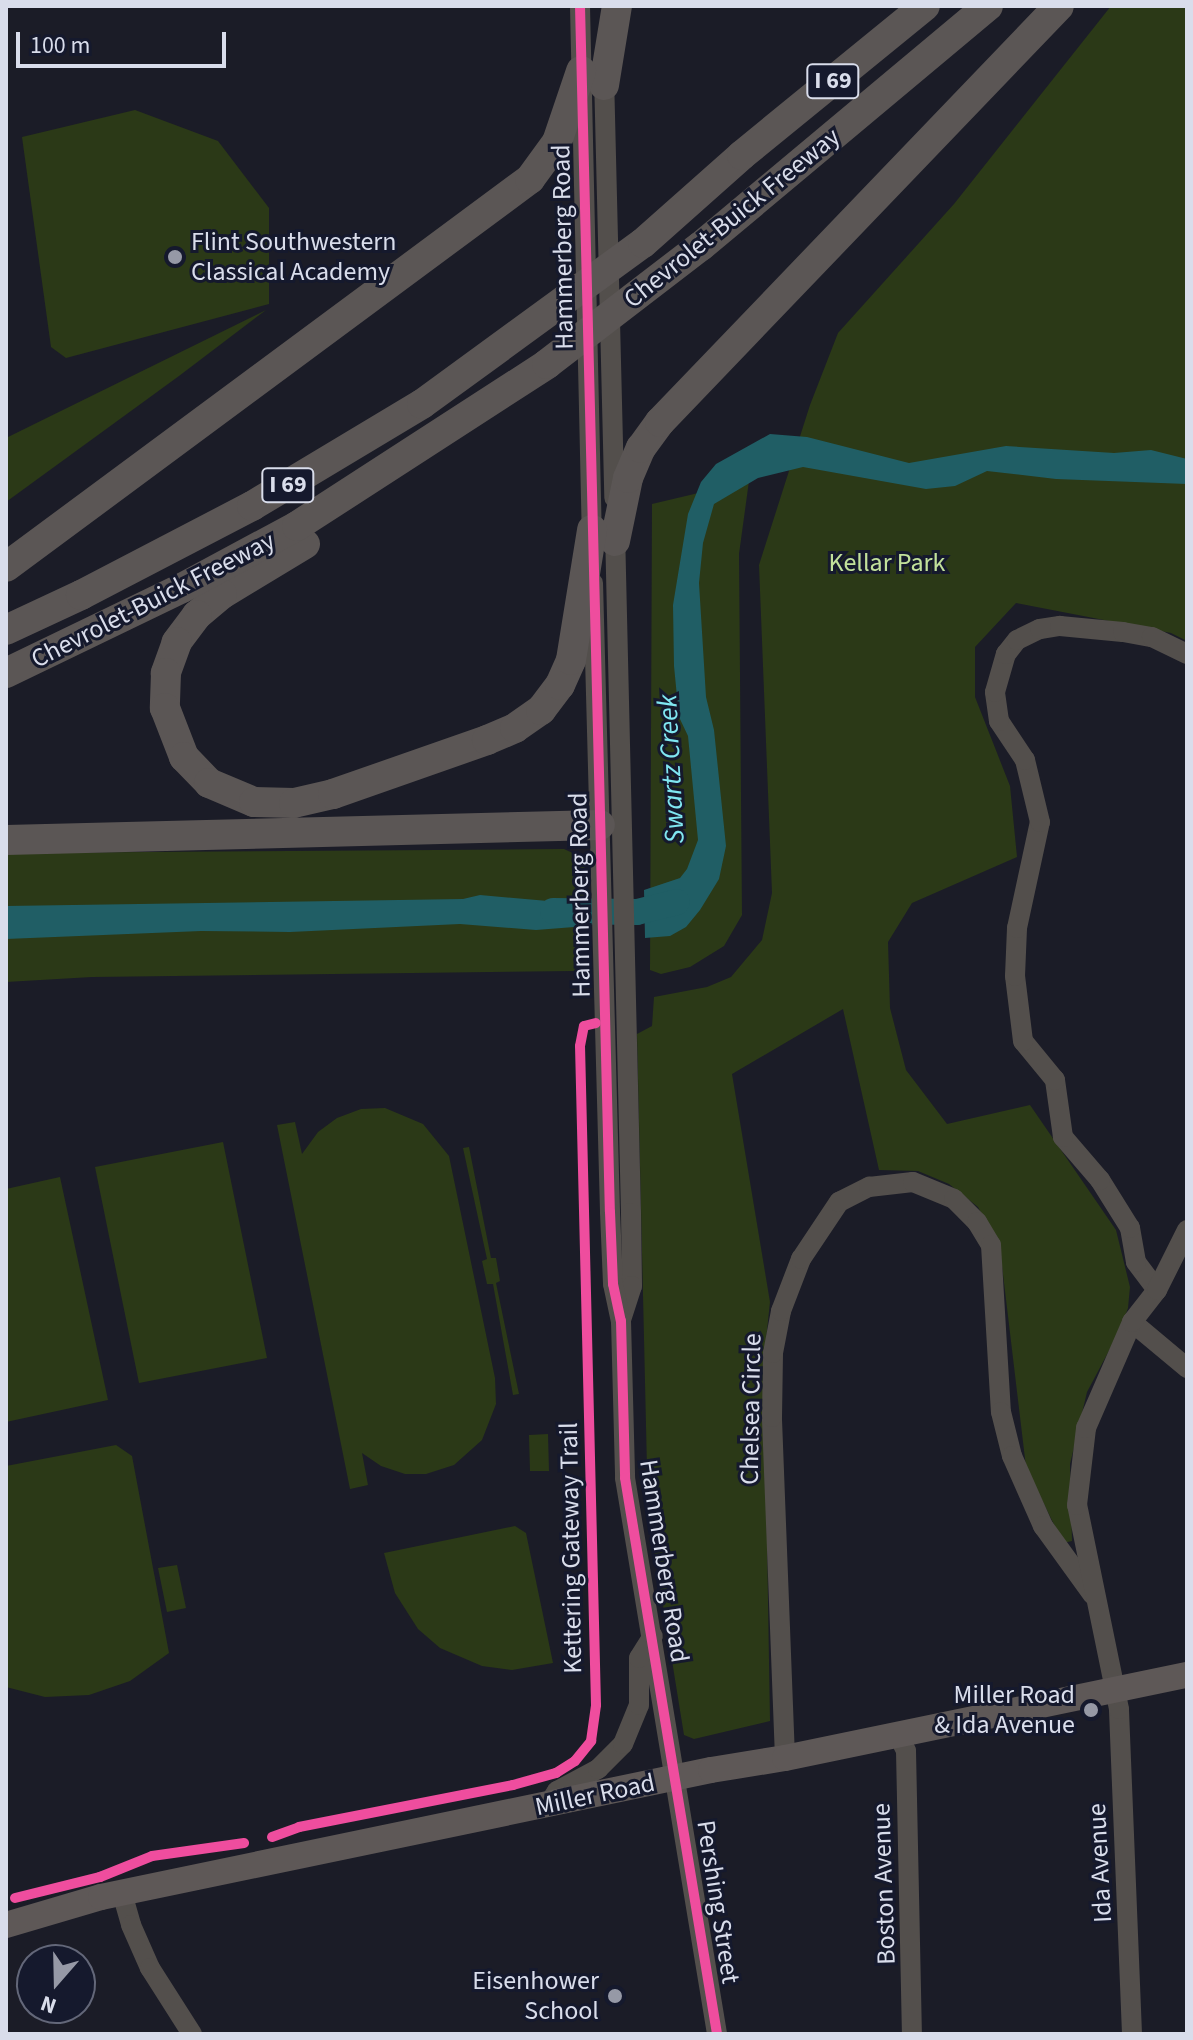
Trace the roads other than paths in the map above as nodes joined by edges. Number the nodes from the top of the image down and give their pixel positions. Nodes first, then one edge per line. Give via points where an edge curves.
1 (580, 6) edge
2 (602, 6) edge
3 (617, 6) edge
4 (896, 6) edge
5 (925, 6) edge
6 (988, 6) edge
7 (1059, 6) edge
8 (593, 78) junction
9 (742, 155) junction
10 (550, 362) junction
11 (604, 535) junction
12 (6, 567) edge
13 (6, 630) edge
14 (1187, 654) edge
15 (6, 673) edge
16 (622, 803) junction
17 (600, 825) junction
18 (6, 840) edge
19 (1187, 1230) edge
20 (1157, 1290) junction
21 (621, 1321) junction
22 (1132, 1322) junction
23 (1187, 1368) edge
24 (1093, 1595) junction
25 (653, 1636) junction
26 (1187, 1675) edge
27 (1116, 1690) junction
28 (898, 1735) junction
29 (785, 1758) junction
30 (676, 1778) junction
31 (548, 1805) junction
32 (122, 1893) junction
33 (6, 1925) edge
34 (192, 2034) edge
35 (717, 2034) edge
36 (912, 2034) edge
37 (1132, 2034) edge

1 - 8 street, Hammerberg Road
2 - 8 street, Hammerberg Road
3 - 8 highway
4 - 9 highway via 801,91
5 - 9 highway, Chevrolet-Buick Freeway / I 69
6 - 10 highway, Chevrolet-Buick Freeway / I 69 via 644,293
7 - 11 highway via 660,422 641,448
8 - 11 street, Hammerberg Road
8 - 12 highway via 530,179
9 - 13 highway, Chevrolet-Buick Freeway / I 69 via 643,243 422,404 265,498
10 - 11 highway via 431,464 197,615 177,642 166,673 165,708 176,743 196,771 224,792 273,805 333,794 515,728 551,699 566,674
10 - 15 highway, Chevrolet-Buick Freeway / I 69 via 297,526
11 - 16 street, Hammerberg Road
11 - 17 street, Hammerberg Road
14 - 20 street via 1152,637 1090,628 1040,629 1017,640 1006,654 995,692 999,721 1025,760 1040,822 1017,928 1015,976 1023,1041 1055,1080 1063,1137 1100,1180 1130,1228 1136,1262
16 - 17 street
16 - 21 street, Hammerberg Road via 632,1286
17 - 18 highway
17 - 21 street, Hammerberg Road via 613,1284
19 - 20 street, Ida Avenue
20 - 22 street, Ida Avenue
21 - 25 street, Hammerberg Road via 626,1491
22 - 23 street
22 - 24 street, Ida Avenue via 1086,1428 1080,1464 1077,1505
24 - 27 street, Ida Avenue
24 - 29 street, Chelsea Circle via 1043,1526 1012,1456 1001,1412 991,1245 977,1222 954,1199 913,1182 869,1187 839,1202 801,1259 781,1311 773,1353
25 - 30 street, Hammerberg Road
25 - 31 street via 639,1658 639,1705 623,1744 593,1773 557,1791
26 - 27 main road, Miller Road
27 - 28 main road, Miller Road
27 - 37 street, Ida Avenue
28 - 29 main road, Miller Road
28 - 36 street, Boston Avenue via 906,1751
29 - 30 main road, Miller Road
30 - 31 main road, Miller Road
30 - 35 street, Pershing Street
31 - 32 main road, Miller Road
32 - 33 main road, Miller Road
32 - 34 street via 150,1968

